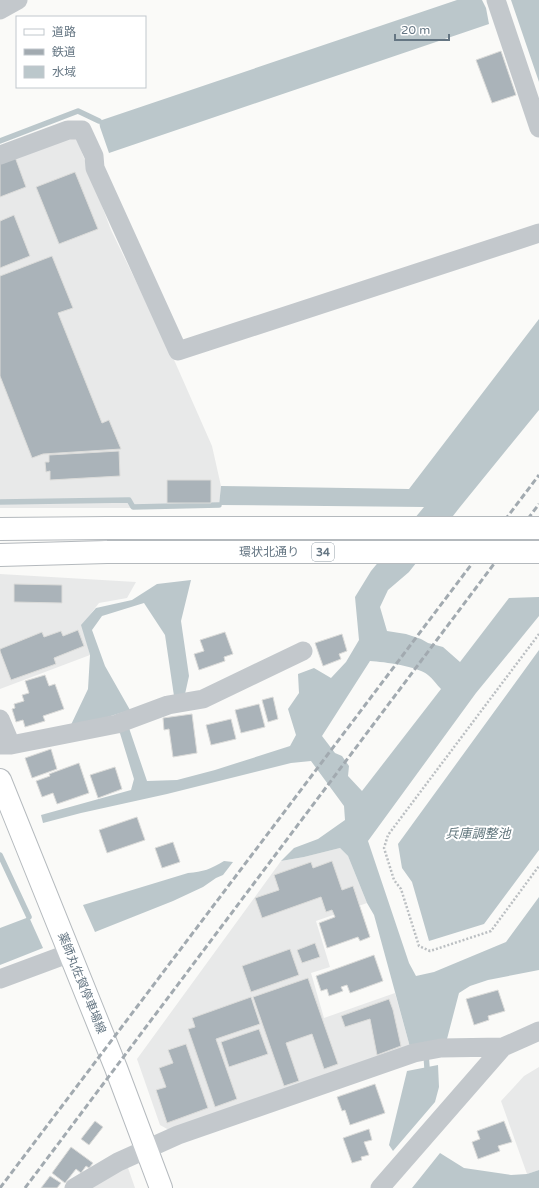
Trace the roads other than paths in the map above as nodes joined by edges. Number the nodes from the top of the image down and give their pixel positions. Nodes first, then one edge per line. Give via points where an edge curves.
1 (18, 0) edge
2 (496, 0) edge
3 (0, 10) edge
4 (539, 128) edge
5 (0, 155) edge
6 (539, 233) edge
7 (539, 528) edge
8 (0, 529) edge
9 (539, 552) edge
10 (0, 555) edge
11 (303, 651) dead end
12 (0, 719) edge
13 (6, 745) edge
14 (0, 780) edge
15 (70, 953) junction
16 (0, 979) edge
17 (539, 1031) edge
18 (503, 1047) junction
19 (146, 1149) junction
20 (74, 1188) edge
21 (161, 1188) edge
22 (380, 1188) edge

1 - 3 street
2 - 4 street
5 - 6 street via 68,130 82,130 94,156 95,168 178,351
7 - 8 main road, 環状北通り / 34, bridge
9 - 10 main road, 環状北通り / 34, bridge via 107,552
11 - 13 street via 203,698 168,705 118,724
12 - 13 street
14 - 15 main road, 薬師丸佐賀停車場線
15 - 16 street
15 - 19 main road, 薬師丸佐賀停車場線
17 - 18 street
18 - 19 street via 441,1048 414,1053 178,1135
18 - 22 street
19 - 20 street
19 - 21 main road, 薬師丸佐賀停車場線

